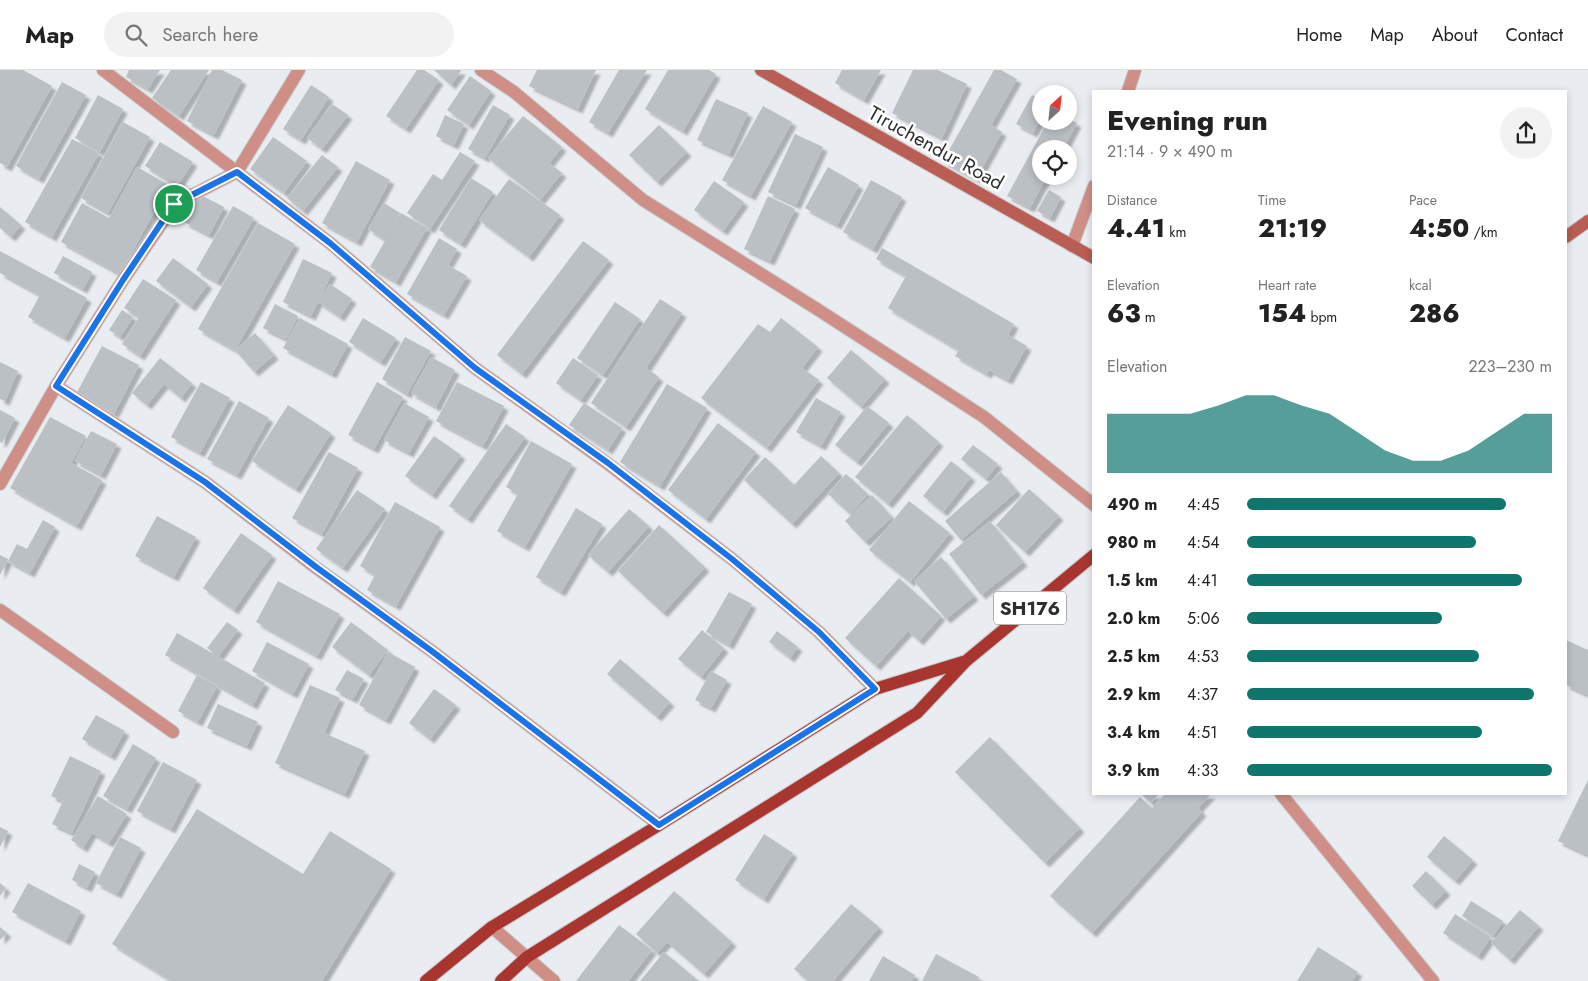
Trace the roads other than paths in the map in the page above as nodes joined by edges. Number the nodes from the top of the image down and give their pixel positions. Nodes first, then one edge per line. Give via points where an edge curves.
1 (103, 70) edge
2 (299, 70) edge
3 (481, 70) edge
4 (761, 70) edge
5 (1136, 70) edge
6 (1128, 90) edge
7 (237, 172) junction
8 (1092, 191) edge
9 (1588, 221) edge
10 (1567, 236) edge
11 (1072, 246) junction
12 (1092, 257) edge
13 (56, 386) junction
14 (0, 484) edge
15 (1092, 503) edge
16 (1092, 556) edge
17 (0, 610) edge
18 (966, 662) junction
19 (875, 689) junction
20 (173, 732) dead end
21 (1282, 795) edge
22 (659, 825) junction
23 (492, 926) junction
24 (527, 957) junction
25 (426, 981) edge
26 (502, 981) edge
27 (554, 981) edge
28 (1433, 981) edge

1 - 7 street
2 - 7 street
3 - 15 street via 514,92 642,200 984,417
4 - 11 main road, Tiruchendur Road
5 - 6 street
7 - 13 street via 174,204
7 - 19 street via 330,243 475,368 608,463 732,559 819,632
8 - 11 street
9 - 10 main road
11 - 12 main road, Tiruchendur Road
13 - 14 street
13 - 22 street via 205,482
16 - 18 main road, SH176
17 - 20 street
18 - 19 main road, SH176
18 - 24 main road via 917,713
19 - 22 main road, SH176
21 - 28 street
22 - 23 main road, SH176
23 - 24 street
23 - 25 main road, SH176
24 - 26 main road
24 - 27 street

